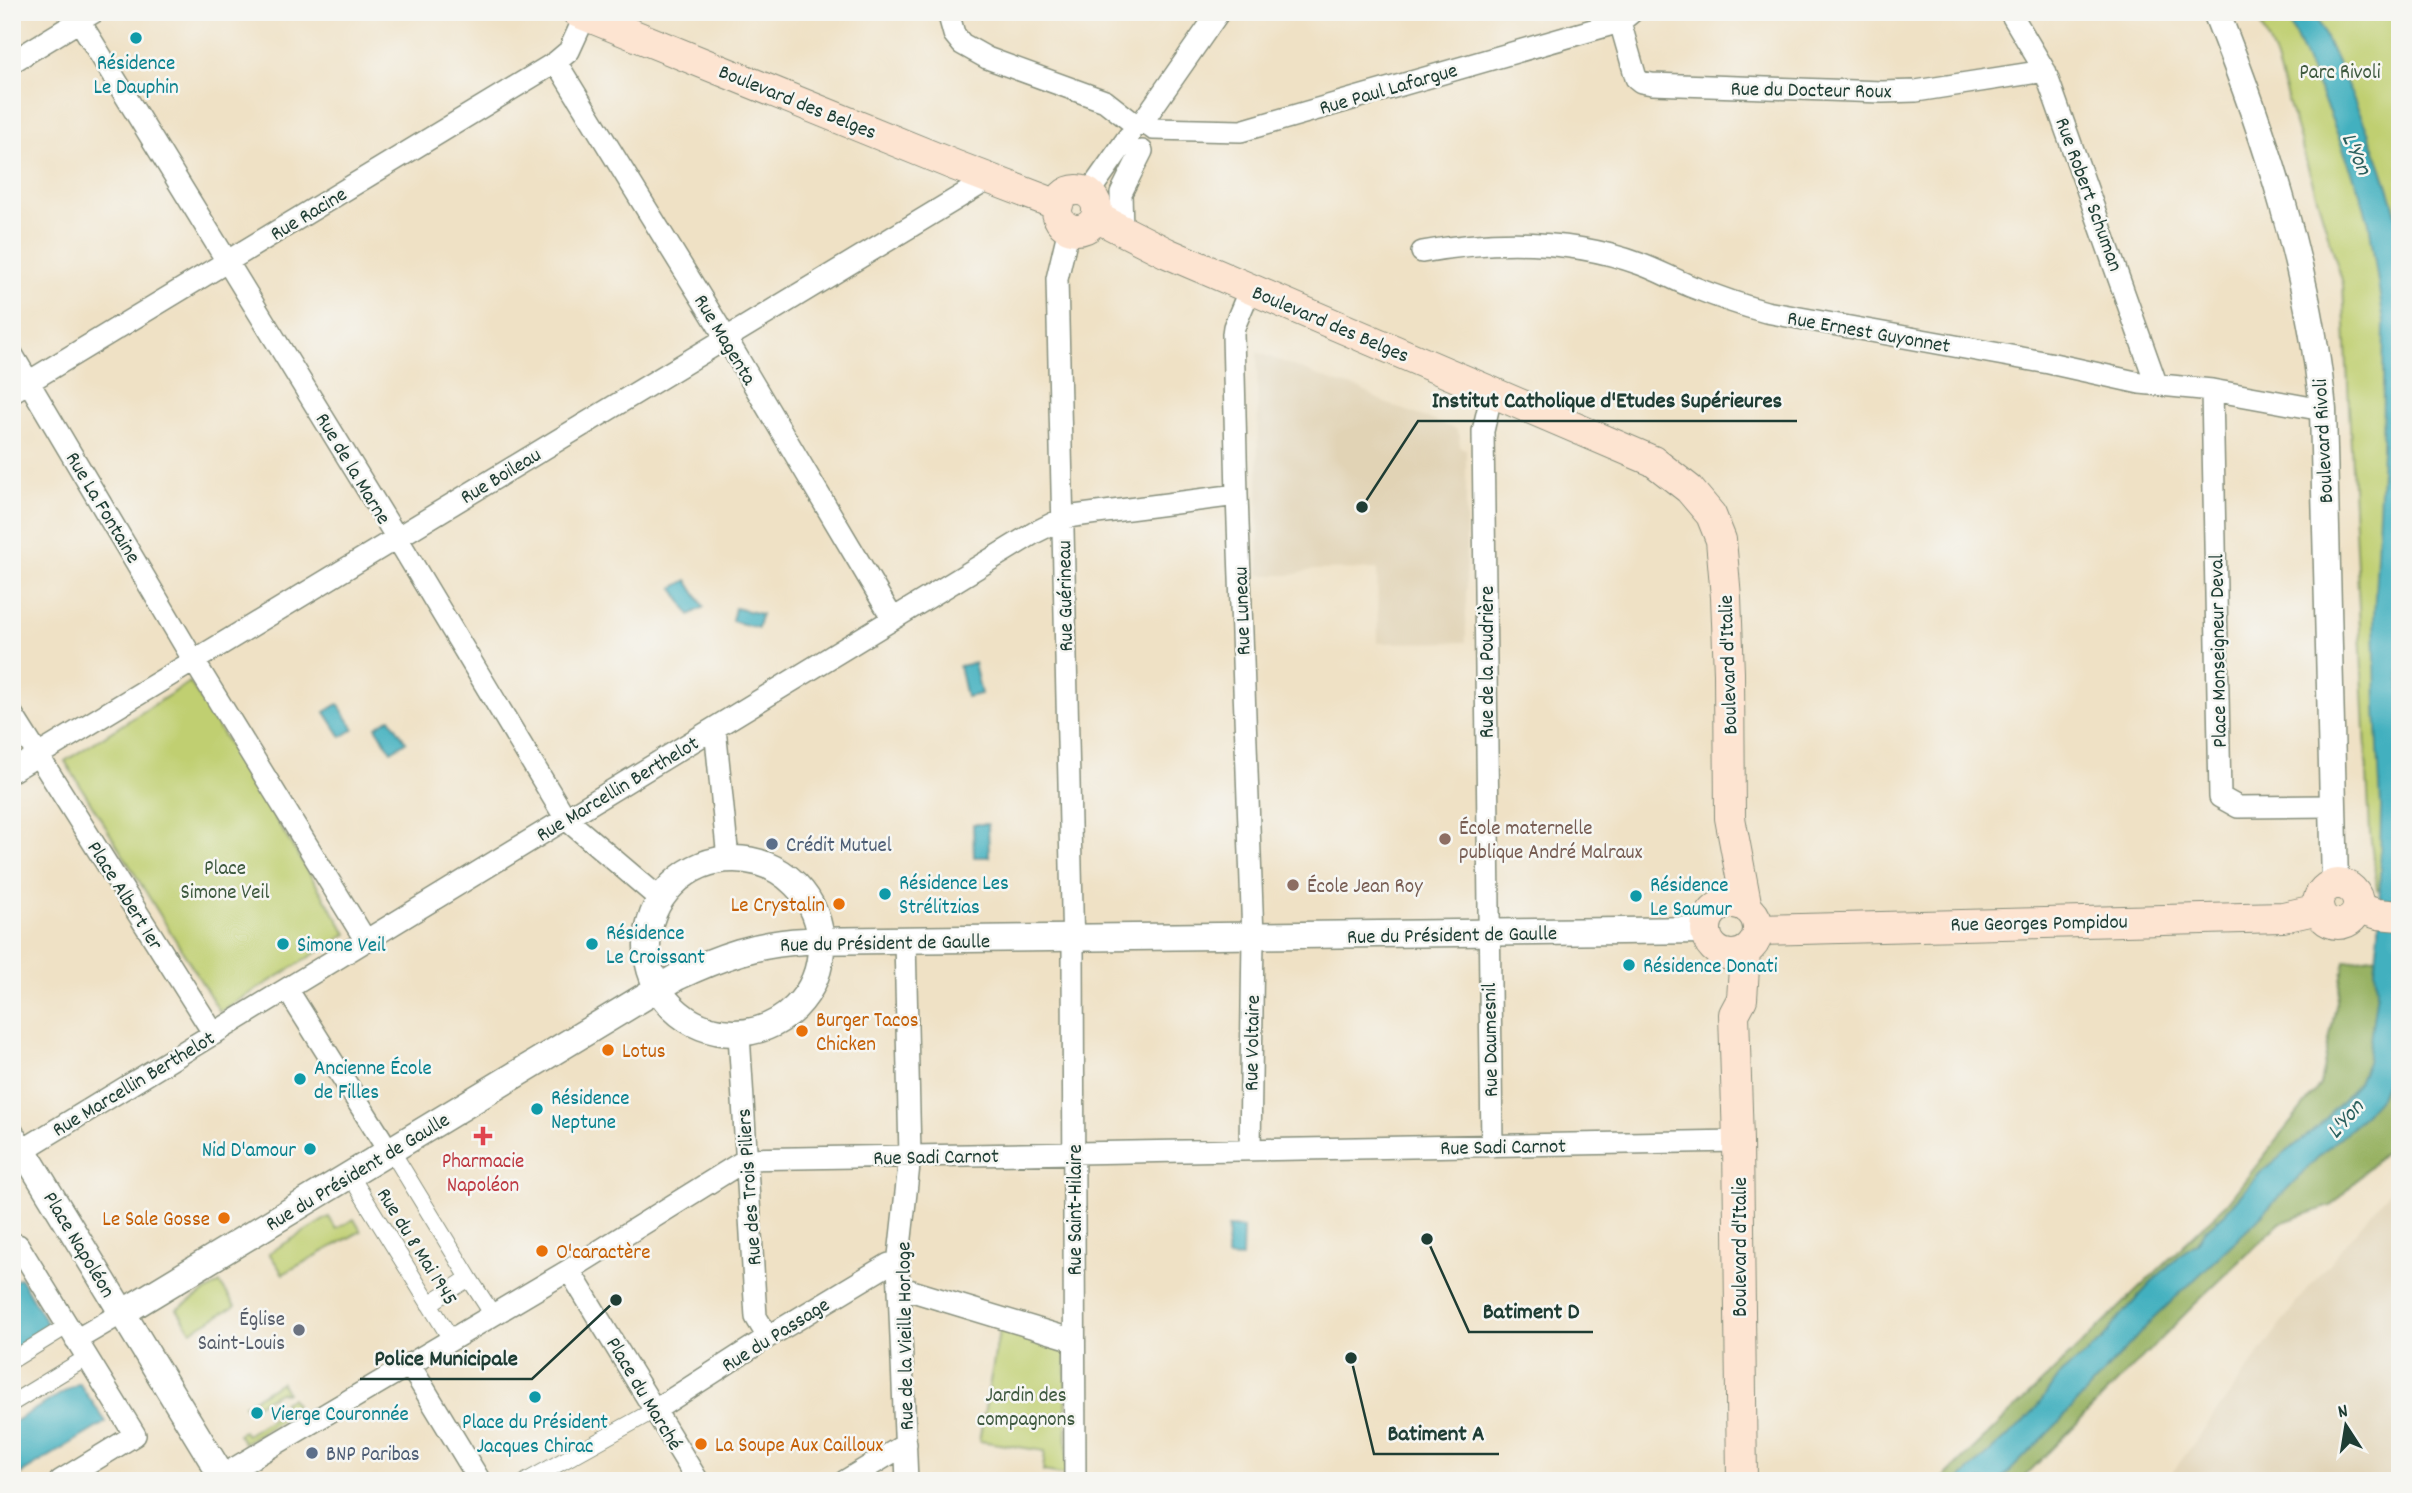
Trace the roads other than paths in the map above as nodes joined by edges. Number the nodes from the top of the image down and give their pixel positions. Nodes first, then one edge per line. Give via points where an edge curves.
1 (948, 12) edge
2 (1219, 12) edge
3 (2010, 12) edge
4 (2217, 12) edge
5 (583, 13) edge
6 (83, 15) edge
7 (1626, 17) edge
8 (12, 62) edge
9 (556, 62) junction
10 (2045, 71) junction
11 (1144, 133) junction
12 (989, 178) junction
13 (1074, 219) junction
14 (1122, 230) junction
15 (1422, 252) dead end
16 (228, 261) junction
17 (1250, 289) junction
18 (726, 338) junction
19 (12, 354) edge
20 (2156, 383) junction
21 (21, 387) edge
22 (2212, 390) junction
23 (1494, 392) junction
24 (2323, 410) junction
25 (1237, 495) junction
26 (1710, 516) joint
27 (1062, 519) junction
28 (397, 538) junction
29 (893, 619) junction
30 (194, 661) junction
31 (12, 714) edge
32 (715, 728) junction
33 (38, 756) junction
34 (12, 771) edge
35 (2332, 806) junction
36 (565, 819) junction
37 (727, 859) junction
38 (2335, 884) junction
39 (660, 900) junction
40 (2319, 909) junction
41 (2379, 913) edge
42 (1732, 929) junction
43 (1487, 934) junction
44 (1253, 937) junction
45 (1073, 939) junction
46 (905, 940) junction
47 (366, 941) junction
48 (822, 942) junction
49 (287, 989) junction
50 (658, 989) junction
51 (214, 1034) junction
52 (738, 1034) junction
53 (1738, 1141) junction
54 (16, 1146) edge
55 (1492, 1146) junction
56 (391, 1150) junction
57 (1250, 1150) junction
58 (1074, 1154) junction
59 (910, 1156) junction
60 (747, 1159) junction
61 (350, 1175) junction
62 (12, 1249) edge
63 (898, 1265) junction
64 (569, 1270) junction
65 (469, 1278) junction
66 (899, 1287) junction
67 (429, 1304) junction
68 (122, 1313) junction
69 (492, 1315) junction
70 (768, 1337) junction
71 (451, 1339) junction
72 (1074, 1340) junction
73 (77, 1341) junction
74 (12, 1360) edge
75 (409, 1364) junction
76 (12, 1402) edge
77 (649, 1413) junction
78 (906, 1444) junction
79 (222, 1480) edge
80 (60, 1481) edge
81 (480, 1481) edge
82 (527, 1481) edge
83 (698, 1481) edge
84 (845, 1481) edge
85 (907, 1481) edge
86 (1075, 1481) edge
87 (1742, 1481) edge

1 - 11 street via 962,44 987,58 1105,102
2 - 11 street
3 - 10 street, Rue Robert Schuman
4 - 24 street, Boulevard Rivoli via 2276,181 2312,334
5 - 9 street, Rue Racine via 569,51
5 - 12 main road, Boulevard des Belges
6 - 8 street
6 - 16 street, Rue de la Marne
7 - 10 street, Rue du Docteur Roux via 1636,78 1652,84 1916,91
7 - 11 street, Rue Paul Lafargue via 1241,131
9 - 16 street, Rue Racine
9 - 18 street, Rue Magenta
10 - 20 street, Rue Robert Schuman
11 - 13 street via 1096,184
11 - 14 street via 1121,193
12 - 13 main road, Boulevard des Belges
12 - 18 street, Rue Boileau
13 - 14 main road, Boulevard des Belges
13 - 27 street, Rue Guérineau via 1057,279
14 - 17 main road, Boulevard des Belges
15 - 20 street, Rue Ernest Guyonnet via 1503,243 1559,245 1642,265 1766,312
16 - 21 street, Rue Racine
16 - 28 street, Rue de la Marne
17 - 23 main road, Boulevard des Belges
17 - 25 street, Rue Luneau via 1234,327
18 - 28 street, Rue Boileau
18 - 29 street, Rue Magenta
19 - 21 street, Rue La Fontaine
20 - 22 street, Rue Ernest Guyonnet
21 - 30 street, Rue La Fontaine
22 - 24 street, Rue Ernest Guyonnet
22 - 35 street, Place Monseigneur Deval via 2220,797 2238,807
23 - 26 main road, Boulevard des Belges via 1653,461 1689,489
23 - 43 street, Rue de la Poudrière via 1483,431
24 - 35 street, Boulevard Rivoli
25 - 27 street, Rue Marcellin Berthelot
25 - 44 street, Rue Luneau
26 - 42 main road, Boulevard d'Italie via 1721,540 1726,597
27 - 29 street, Rue Marcellin Berthelot
27 - 45 street, Rue Guérineau
28 - 30 street, Rue Boileau
28 - 36 street, Rue de la Marne
29 - 32 street, Rue Marcellin Berthelot
30 - 33 street, Rue Boileau
30 - 47 street
31 - 33 street, Place Albert 1er
32 - 36 street, Rue Marcellin Berthelot
32 - 37 street
33 - 34 street, Rue Boileau
33 - 51 street, Place Albert 1er
35 - 38 street, Boulevard Rivoli
36 - 39 street, Rue de la Marne
36 - 47 street, Rue Marcellin Berthelot
37 - 39 street via 689,872
37 - 48 street via 766,865 799,887 811,903
38 - 40 main road via 2322,893
38 - 41 main road via 2353,890 2358,901
39 - 50 street via 647,944
40 - 41 main road via 2326,920 2339,924
40 - 42 main road, Rue Georges Pompidou via 2283,917
42 - 43 street, Rue du Président de Gaulle
42 - 53 main road, Boulevard d'Italie via 1721,967 1726,1001 1734,1014
43 - 44 street, Rue du Président de Gaulle
43 - 55 street, Rue Daumesnil
44 - 45 street, Rue du Président de Gaulle
44 - 57 street, Rue Voltaire
45 - 46 street, Rue du Président de Gaulle
45 - 58 street, Rue Saint-Hilaire
46 - 48 street, Rue du Président de Gaulle
46 - 59 street, Rue de la Vieille Horloge
47 - 49 street, Rue Marcellin Berthelot
48 - 50 street, Rue du Président de Gaulle via 783,942 733,953
48 - 52 street via 815,979 793,1011 760,1030
49 - 51 street, Rue Marcellin Berthelot
49 - 56 street
50 - 52 street via 673,1009 693,1023
50 - 56 street, Rue du Président de Gaulle
51 - 54 street, Rue Marcellin Berthelot
52 - 60 street, Rue des Trois Piliers
53 - 55 street, Rue Sadi Carnot
53 - 87 main road, Boulevard d'Italie
54 - 68 street, Place Napoléon
55 - 57 street, Rue Sadi Carnot
56 - 61 street, Rue du Président de Gaulle
56 - 65 street
57 - 58 street, Rue Sadi Carnot
58 - 59 street, Rue Sadi Carnot
58 - 72 street, Rue Saint-Hilaire
59 - 60 street, Rue Sadi Carnot
59 - 63 street, Rue de la Vieille Horloge
60 - 64 street
60 - 70 street, Rue des Trois Piliers via 756,1317
61 - 67 street, Rue du 8 Mai 1945
61 - 68 street, Rue du Président de Gaulle
62 - 73 street via 18,1245
63 - 66 street, Rue de la Vieille Horloge
63 - 70 street, Rue du Passage via 889,1265
64 - 69 street
64 - 77 street, Place du Marché
65 - 67 street
65 - 69 street
66 - 72 street
66 - 78 street, Rue de la Vieille Horloge
67 - 71 street, Rue du 8 Mai 1945
68 - 73 street, Place Napoléon
68 - 79 street, Place Napoléon
69 - 71 street
70 - 77 street, Rue du Passage
71 - 75 street
72 - 86 street, Rue Saint-Hilaire
73 - 74 street, Place Napoléon
73 - 76 street, Place Napoléon
73 - 80 street via 135,1435
75 - 79 street
75 - 81 street
77 - 82 street
77 - 83 street, Place du Marché
78 - 84 street
78 - 85 street, Rue de la Vieille Horloge

